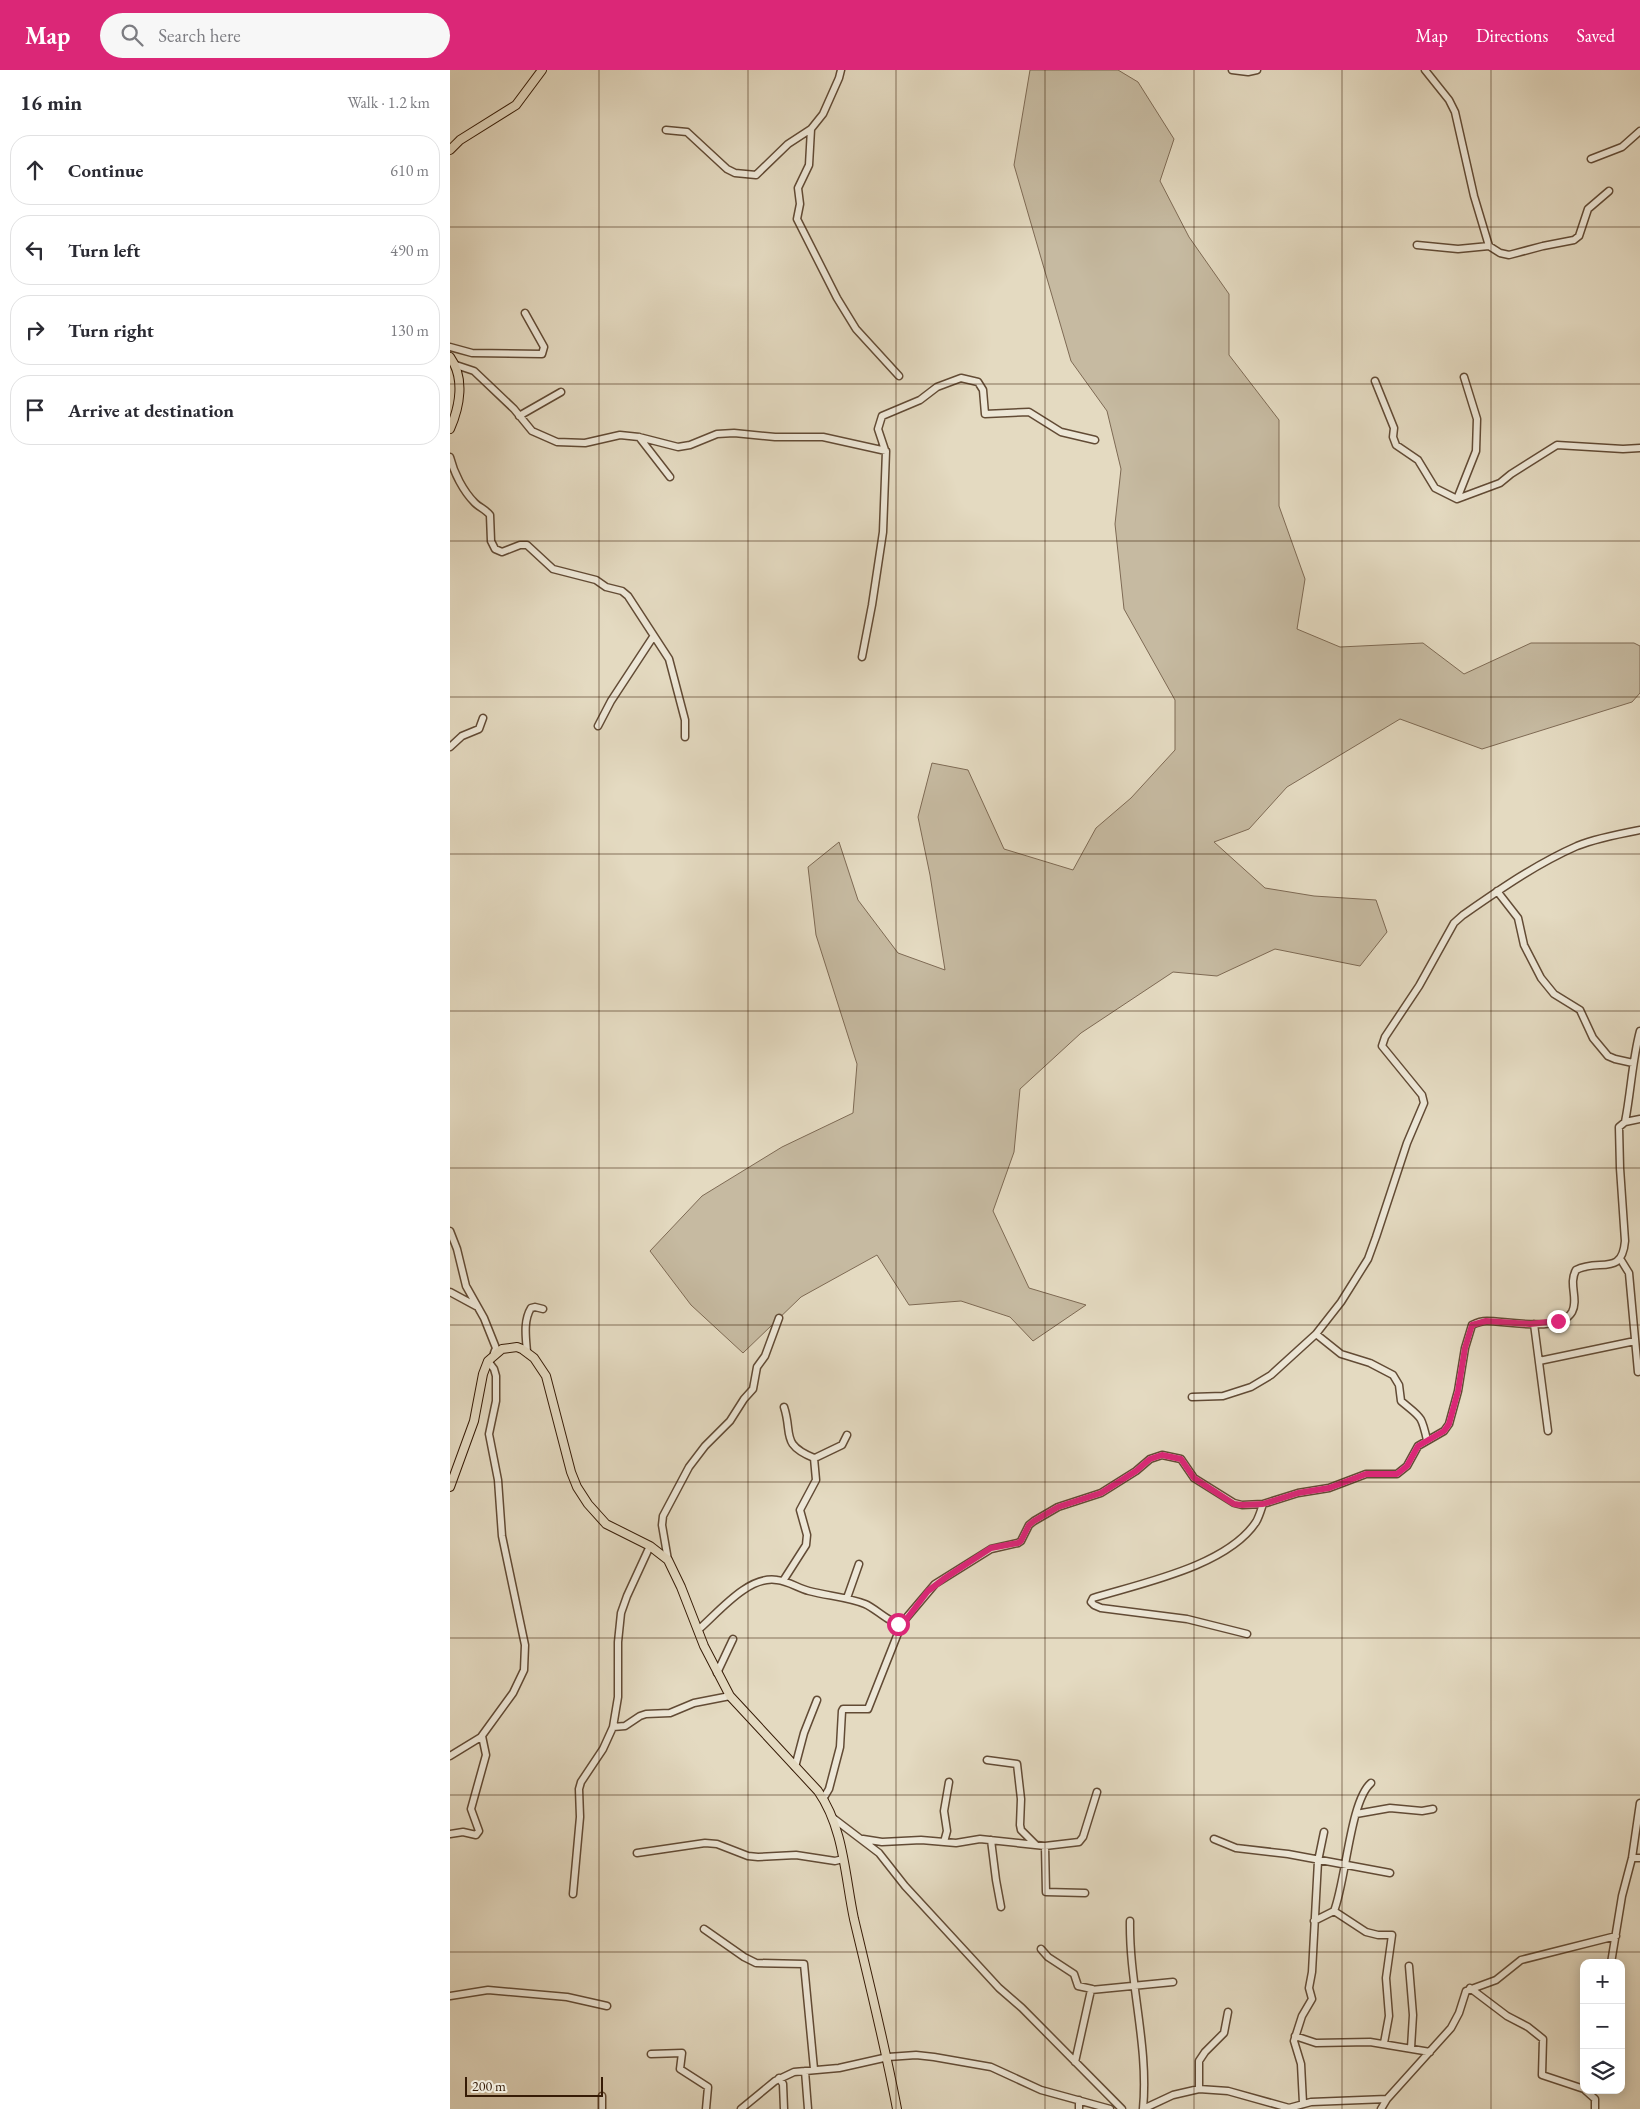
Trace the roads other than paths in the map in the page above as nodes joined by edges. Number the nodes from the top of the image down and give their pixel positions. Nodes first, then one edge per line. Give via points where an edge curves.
1 (542, 70) edge
2 (841, 70) edge
3 (1232, 70) edge
4 (1257, 70) edge
5 (1425, 70) edge
6 (811, 128) junction
7 (666, 130) dead end
8 (1640, 131) edge
9 (450, 150) edge
10 (1591, 159) dead end
11 (1610, 190) dead end
12 (1417, 245) dead end
13 (1488, 246) junction
14 (525, 313) dead end
15 (450, 347) edge
16 (450, 357) edge
17 (456, 365) junction
18 (898, 376) dead end
19 (1464, 377) dead end
20 (1375, 381) dead end
21 (561, 392) dead end
22 (519, 416) junction
23 (450, 429) edge
24 (639, 437) junction
25 (1095, 440) dead end
26 (1640, 448) edge
27 (884, 450) junction
28 (450, 457) edge
29 (670, 477) dead end
30 (1457, 499) junction
31 (654, 637) junction
32 (862, 657) dead end
33 (483, 718) dead end
34 (598, 726) dead end
35 (685, 736) dead end
36 (450, 747) edge
37 (1640, 830) edge
38 (1497, 892) junction
39 (1640, 1031) edge
40 (1633, 1063) junction
41 (1640, 1120) edge
42 (1625, 1122) junction
43 (450, 1231) edge
44 (1621, 1260) junction
45 (450, 1292) edge
46 (477, 1307) junction
47 (543, 1310) dead end
48 (780, 1318) dead end
49 (1534, 1324) junction
50 (1316, 1334) junction
51 (1636, 1341) junction
52 (527, 1352) junction
53 (494, 1353) junction
54 (488, 1361) junction
55 (1539, 1361) junction
56 (1638, 1372) dead end
57 (1192, 1397) dead end
58 (784, 1407) dead end
59 (1548, 1431) dead end
60 (847, 1435) dead end
61 (1427, 1440) junction
62 (814, 1458) junction
63 (450, 1487) edge
64 (1263, 1504) junction
65 (650, 1546) junction
66 (668, 1560) junction
67 (859, 1564) dead end
68 (783, 1581) junction
69 (847, 1598) junction
70 (902, 1623) junction
71 (698, 1630) junction
72 (1248, 1634) dead end
73 (733, 1639) dead end
74 (716, 1673) junction
75 (730, 1696) junction
76 (818, 1700) dead end
77 (614, 1727) junction
78 (482, 1736) junction
79 (450, 1756) edge
80 (987, 1760) dead end
81 (795, 1767) junction
82 (949, 1782) dead end
83 (1371, 1783) dead end
84 (1097, 1792) dead end
85 (823, 1799) junction
86 (1640, 1803) edge
87 (1433, 1809) dead end
88 (1356, 1814) junction
89 (832, 1817) junction
90 (1324, 1832) dead end
91 (450, 1834) edge
92 (862, 1839) junction
93 (1214, 1839) dead end
94 (991, 1840) junction
95 (944, 1842) junction
96 (1036, 1845) junction
97 (1045, 1846) junction
98 (637, 1854) dead end
99 (1632, 1858) junction
100 (1640, 1858) edge
101 (843, 1859) junction
102 (1318, 1861) junction
103 (1346, 1865) junction
104 (1390, 1873) dead end
105 (1085, 1893) dead end
106 (573, 1894) dead end
107 (1001, 1907) dead end
108 (1334, 1911) junction
109 (1130, 1921) dead end
110 (1314, 1921) junction
111 (704, 1929) dead end
112 (1616, 1936) junction
113 (1041, 1949) dead end
114 (1612, 1959) edge
115 (1409, 1966) dead end
116 (1173, 1982) dead end
117 (1135, 1986) junction
118 (1470, 1988) junction
119 (1092, 1989) junction
120 (450, 1996) edge
121 (607, 2006) dead end
122 (1228, 2012) dead end
123 (1295, 2036) junction
124 (1384, 2043) junction
125 (1411, 2048) junction
126 (1430, 2052) junction
127 (651, 2054) dead end
128 (888, 2058) junction
129 (1075, 2062) junction
130 (814, 2070) junction
131 (805, 2071) junction
132 (779, 2078) junction
133 (1199, 2089) junction
134 (1580, 2089) edge
135 (1589, 2094) edge
136 (602, 2096) dead end
137 (1080, 2100) junction
138 (1387, 2100) junction
139 (1303, 2103) junction
140 (602, 2109) edge
141 (706, 2109) edge
142 (741, 2109) edge
143 (784, 2109) edge
144 (808, 2109) edge
145 (897, 2109) edge
146 (1079, 2109) edge
147 (1110, 2109) edge
148 (1122, 2109) edge
149 (1143, 2109) edge
150 (1381, 2109) edge
151 (1595, 2109) edge

1 - 9 main road via 516,105 460,140
2 - 6 street via 822,114
3 - 4 street
5 - 13 street via 1456,112
6 - 7 street via 788,144 756,175 727,169 687,132
6 - 18 street via 809,165 798,188 800,204 797,219 856,329
8 - 10 street via 1622,147
11 - 13 street via 1588,209 1579,236 1574,240 1509,255
12 - 13 street via 1458,249
14 - 15 street via 544,347 542,354 472,353
16 - 17 main road
17 - 22 street via 474,371
17 - 23 main road via 459,403
19 - 30 street via 1477,419 1476,451
20 - 30 street via 1394,428 1396,445 1418,460 1435,488
21 - 22 street
22 - 24 street via 532,431 557,442 586,443 620,435
24 - 27 street via 678,447 725,433 823,437
24 - 29 street
25 - 27 street via 1061,432 1029,412 985,414 983,390 978,382 960,378 882,416 878,430
26 - 30 street via 1557,445 1500,483
27 - 32 street via 887,455 883,532
28 - 31 street via 465,490 490,515 491,541 495,549 502,552 524,544 558,572 589,578 622,591
31 - 34 street
31 - 35 street via 669,659 685,720
33 - 36 street via 479,729 462,736
37 - 38 street via 1578,846 1527,872
38 - 40 street via 1518,918 1524,945 1541,978 1554,994 1580,1010 1593,1038 1608,1056
38 - 50 street via 1454,923 1419,986 1385,1037 1382,1046 1385,1052 1422,1095 1424,1104 1368,1259 1342,1302
39 - 40 street
40 - 42 street
41 - 42 street
42 - 44 street via 1618,1132 1625,1241
43 - 46 street via 466,1286
44 - 49 street via 1576,1270 1572,1282 1572,1312 1558,1321
44 - 51 street via 1630,1273
45 - 46 street
46 - 53 street via 496,1348
47 - 52 street via 532,1307 529,1312
48 - 66 street via 758,1367 753,1389 730,1421 688,1467 663,1516
49 - 55 street
49 - 61 street via 1486,1321 1472,1325 1449,1424 1444,1431
50 - 57 street via 1271,1375 1251,1387 1223,1396
50 - 61 street via 1342,1354 1370,1362 1393,1375 1399,1385 1401,1401 1418,1414
51 - 55 street
51 - 56 street
52 - 53 main road via 516,1347
52 - 65 main road via 546,1376 571,1472 584,1499 606,1524
53 - 54 main road
54 - 63 main road via 474,1421
54 - 78 street via 496,1376 496,1401 489,1434 498,1480 502,1536 526,1653 521,1679
55 - 59 street
58 - 62 street via 791,1442 801,1453
60 - 62 street via 846,1440 834,1450
61 - 64 street via 1418,1446 1407,1466 1397,1474 1366,1474 1329,1488
62 - 68 street via 816,1480 800,1510 807,1535 806,1546
64 - 70 street via 1234,1504 1194,1478 1181,1459 1156,1456 1101,1493 1048,1512 1029,1525 1018,1543 991,1548 945,1578 928,1591
64 - 72 street via 1257,1521 1248,1532 1215,1558 1093,1598 1091,1602 1101,1608 1188,1619
65 - 66 main road
65 - 77 street via 621,1613
66 - 71 main road
67 - 69 street
68 - 69 street via 808,1591
68 - 71 street via 768,1579 751,1585
69 - 70 street
70 - 85 street via 868,1709 842,1711 840,1747
71 - 74 main road
73 - 74 street
74 - 75 main road
75 - 77 street via 694,1703 670,1713 646,1714 625,1726
75 - 81 main road
76 - 81 street via 804,1733
77 - 106 street via 579,1789 580,1817
78 - 79 street
78 - 91 street via 486,1755 470,1809 479,1831 476,1835
80 - 96 street via 1017,1764 1021,1830
81 - 85 main road
82 - 95 street via 944,1811 947,1831
83 - 88 street via 1364,1790
84 - 97 street via 1081,1840
85 - 89 main road
86 - 99 street
87 - 88 street via 1390,1808
88 - 103 street
89 - 92 street
89 - 101 main road
90 - 102 street
92 - 95 street
92 - 129 street via 999,1988
93 - 102 street via 1236,1848
94 - 95 street
94 - 96 street
94 - 107 street
96 - 97 street
97 - 105 street via 1046,1892
98 - 101 street via 705,1843 717,1844 748,1856 796,1855 835,1861
99 - 100 street
99 - 112 street
101 - 128 main road
102 - 103 street
102 - 110 street
103 - 104 street
103 - 108 street
108 - 110 street
108 - 124 street via 1366,1932 1392,1936 1386,1978 1389,2016
109 - 117 street
110 - 123 street via 1312,1999
111 - 130 street via 756,1963 804,1964
112 - 114 street
112 - 118 street via 1521,1960 1496,1980
113 - 119 street via 1074,1974 1078,1986
115 - 125 street via 1413,2015
116 - 117 street
117 - 119 street
117 - 149 street via 1145,2078
118 - 126 street via 1456,2020
118 - 134 street via 1543,2038 1542,2075
119 - 129 street
120 - 121 street via 488,1990 567,1997
122 - 133 street via 1224,2033 1199,2061
123 - 124 street via 1325,2044
123 - 139 street via 1302,2064
124 - 125 street
125 - 126 street
126 - 138 street
127 - 141 street via 682,2053 680,2069 708,2087
128 - 130 street
128 - 137 street via 916,2055 991,2067 1041,2090
128 - 145 main road
129 - 148 street
130 - 131 street
131 - 132 street
131 - 144 street
132 - 142 street
132 - 143 street via 783,2084
133 - 139 street via 1228,2091 1285,2107
133 - 149 street
135 - 151 street via 1595,2099
136 - 140 street
137 - 146 street
137 - 147 street
138 - 139 street
138 - 150 street

